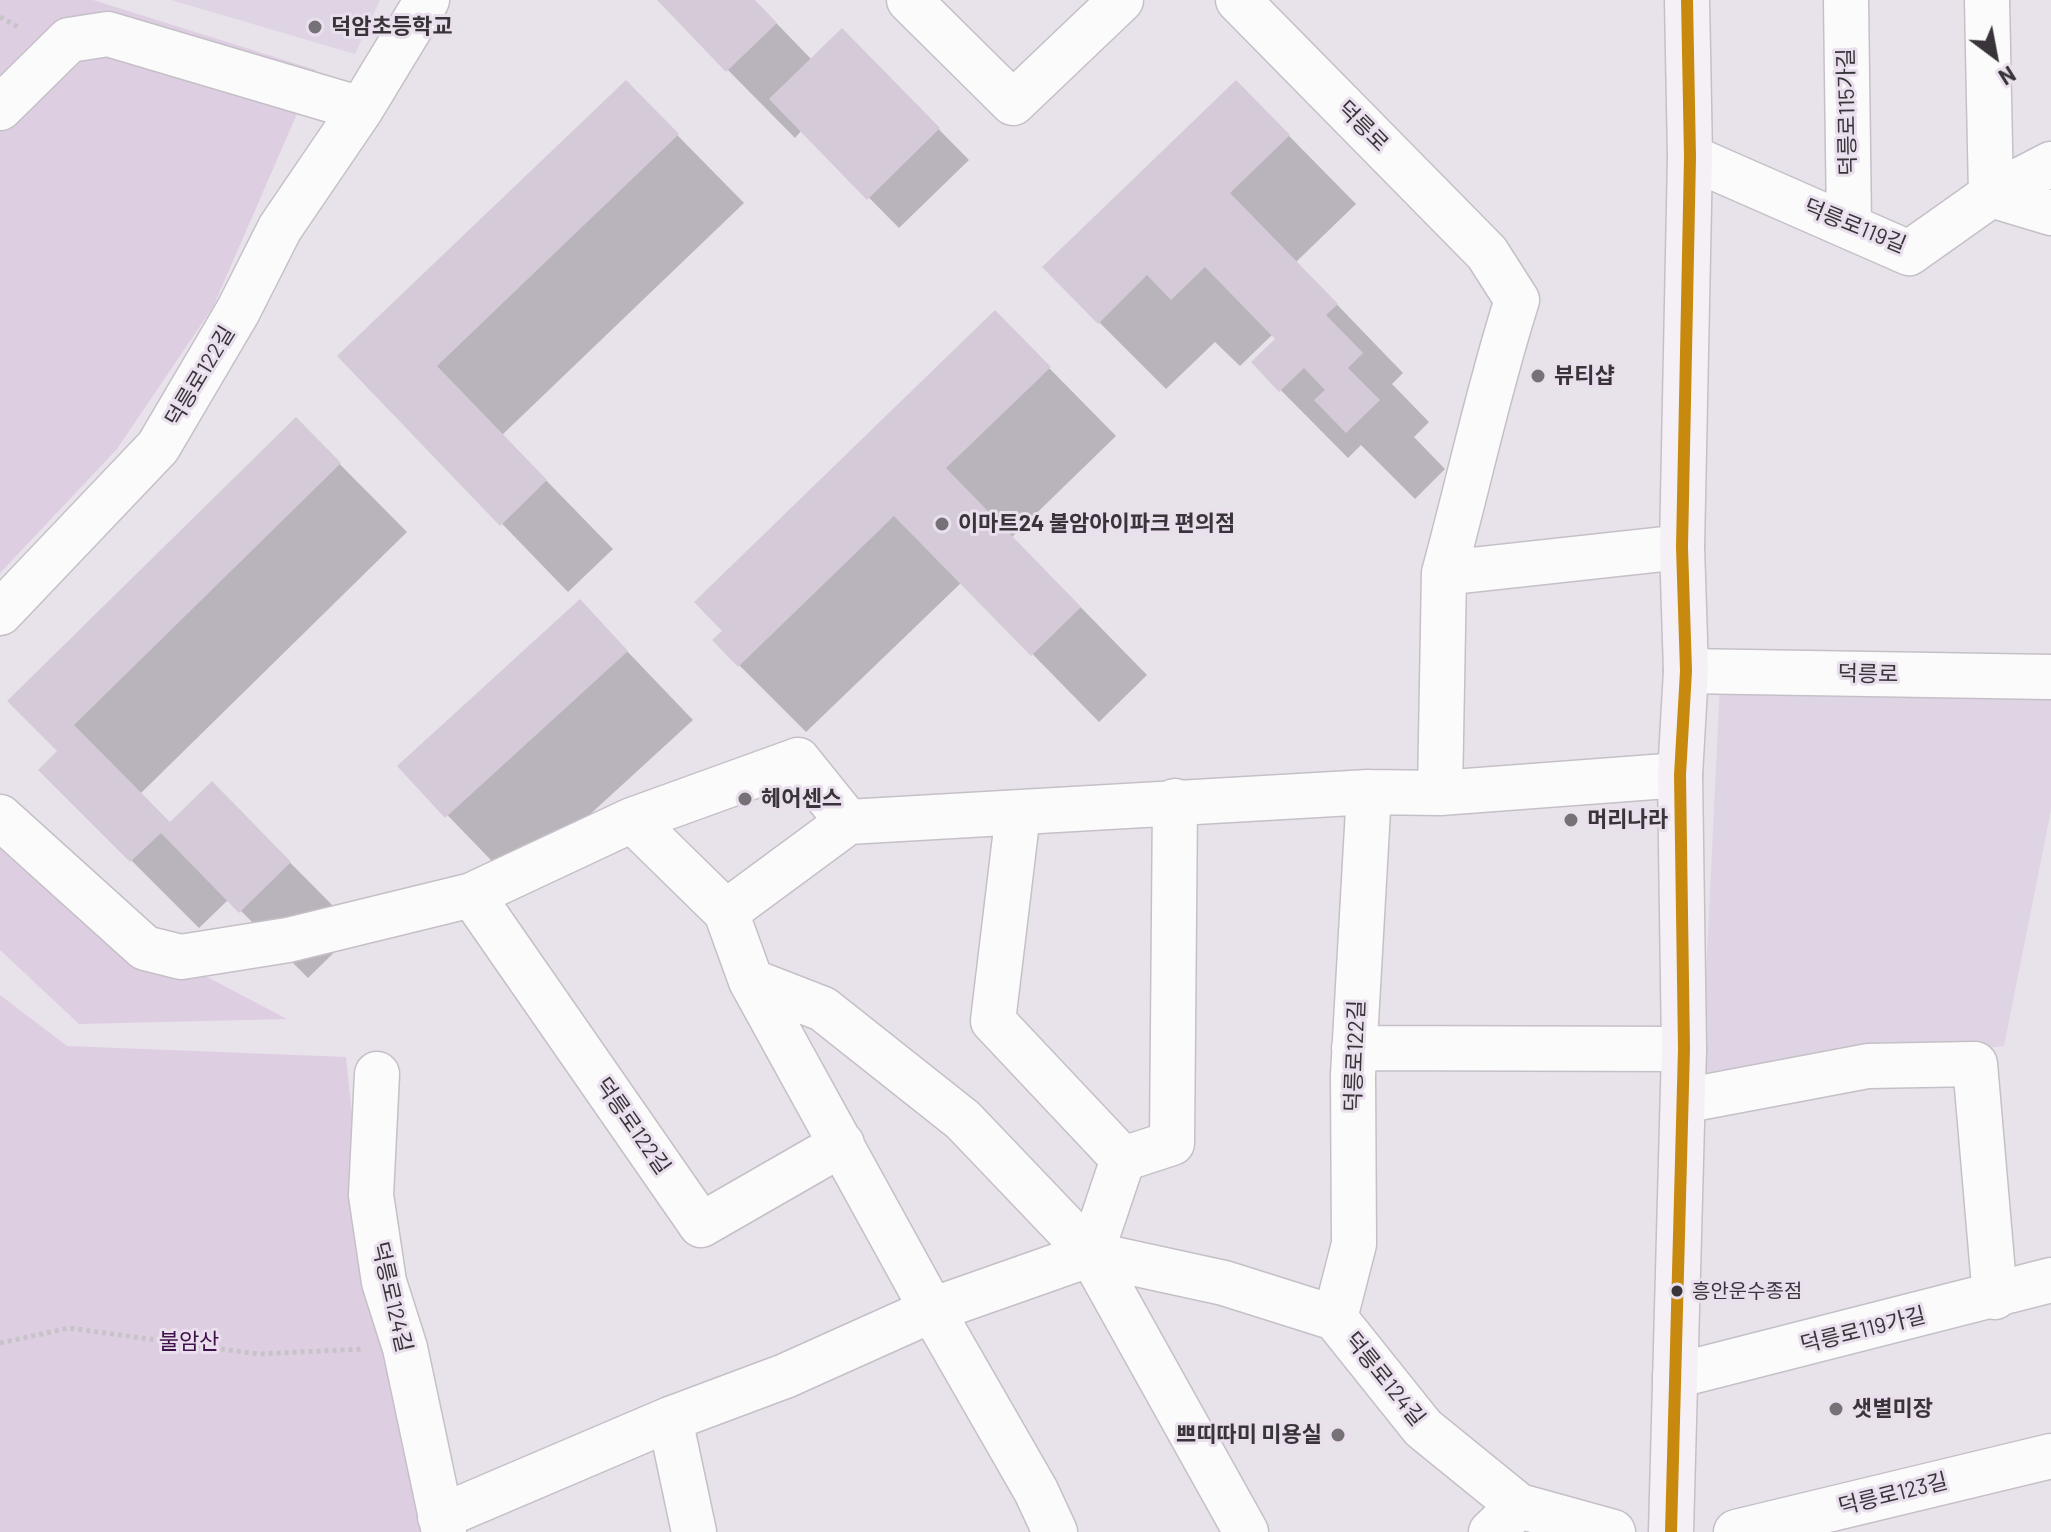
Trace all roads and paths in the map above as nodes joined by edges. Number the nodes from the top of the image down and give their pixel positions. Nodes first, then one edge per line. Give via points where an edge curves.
1 (427, 0) edge
2 (909, 0) edge
3 (1121, 0) edge
4 (1238, 0) edge
5 (1687, 0) edge
6 (1846, 0) edge
7 (1987, 0) edge
8 (0, 108) edge
9 (361, 109) junction
10 (1690, 157) junction
11 (2051, 164) edge
12 (1991, 195) junction
13 (2051, 213) edge
14 (1849, 224) junction
15 (1682, 547) junction
16 (1444, 573) junction
17 (0, 613) edge
18 (1686, 671) junction
19 (2051, 677) edge
20 (1680, 775) junction
21 (1369, 792) junction
22 (1440, 793) junction
23 (1175, 801) junction
24 (1018, 813) junction
25 (0, 817) edge
26 (632, 820) junction
27 (848, 822) junction
28 (472, 895) junction
29 (726, 912) junction
30 (751, 981) junction
31 (1354, 1048) junction
32 (1684, 1049) junction
33 (377, 1074) dead end
34 (1683, 1101) junction
35 (842, 1144) junction
36 (1123, 1159) junction
37 (1091, 1254) junction
38 (2051, 1280) edge
39 (1995, 1297) junction
40 (932, 1310) junction
41 (1335, 1318) junction
42 (0, 1343) edge
43 (405, 1348) junction
44 (1675, 1376) junction
45 (670, 1419) junction
46 (2051, 1456) edge
47 (1505, 1519) edge
48 (442, 1525) edge
49 (694, 1532) edge
50 (1055, 1532) edge
51 (1246, 1532) edge
52 (1613, 1532) edge
53 (1671, 1532) edge
54 (1736, 1532) edge

1 - 9 street, 덕릉로122길
2 - 3 street via 1013,103
4 - 16 street, 덕릉로 via 1487,253 1517,300 1490,385
5 - 10 main road
6 - 14 street, 덕릉로115가길
7 - 12 street
8 - 9 street via 69,40 108,34
9 - 17 street, 덕릉로122길 via 280,228 158,447
10 - 14 street, 덕릉로119길
10 - 15 main road
11 - 12 street, 덕릉로119길
12 - 13 street
12 - 14 street, 덕릉로119길 via 1909,253
15 - 16 street
15 - 18 main road
16 - 22 street, 덕릉로
18 - 19 street, 덕릉로
18 - 20 main road
20 - 22 street
20 - 32 main road
21 - 22 street
21 - 23 street
21 - 31 street, 덕릉로122길
23 - 24 street
23 - 36 street via 1172,1143
24 - 27 street
24 - 36 street via 993,1021
25 - 28 street via 145,948 181,957 288,940
26 - 27 street via 798,760
26 - 28 street
26 - 29 street
27 - 29 street
28 - 35 street, 덕릉로122길 via 701,1225
29 - 30 street
30 - 35 street
30 - 37 street via 823,1009 951,1111
31 - 32 street
31 - 41 street, 덕릉로122길 via 1354,1244
32 - 34 main road
33 - 43 street, 덕릉로124길 via 371,1195 384,1282
34 - 39 street via 1868,1066 1975,1064
34 - 44 main road
35 - 40 street
36 - 37 street
37 - 40 street, 덕릉로124길
37 - 41 street, 덕릉로124길 via 1224,1283
37 - 51 street
38 - 39 street, 덕릉로119가길
39 - 44 street, 덕릉로119가길
40 - 45 street, 덕릉로124길 via 785,1376
40 - 50 street
41 - 47 street, 덕릉로124길
42 - 43 path via 69,1328 258,1354
43 - 48 street, 덕릉로124길
44 - 53 main road
45 - 48 street, 덕릉로124길
45 - 49 street
46 - 54 street, 덕릉로123길
47 - 52 street, 덕릉로124길

